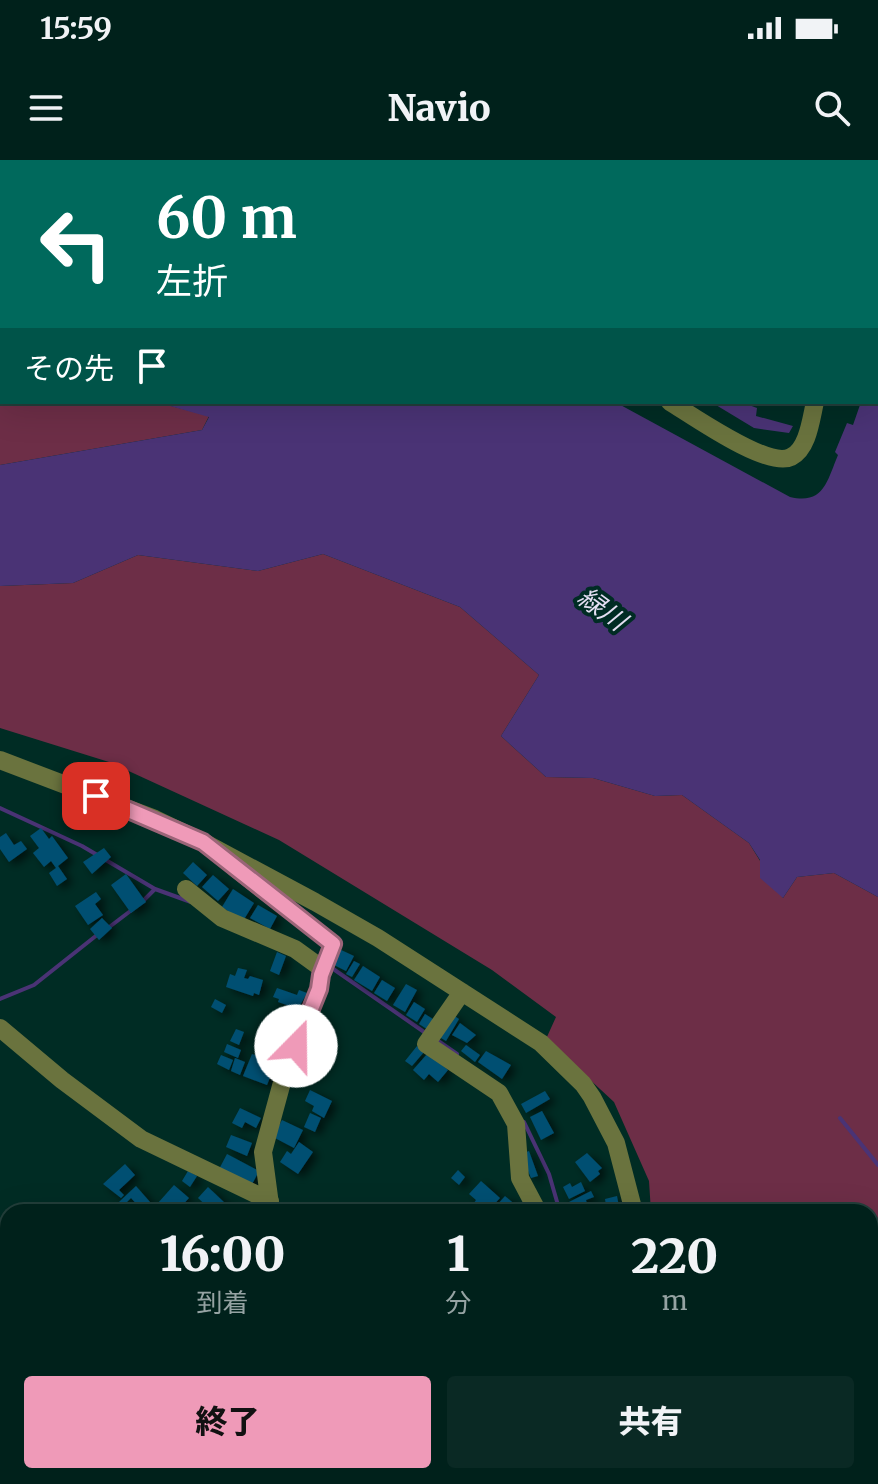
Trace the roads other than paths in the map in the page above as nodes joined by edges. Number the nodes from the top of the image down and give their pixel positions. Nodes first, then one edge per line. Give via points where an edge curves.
1 (673, 404) edge
2 (814, 404) edge
3 (0, 760) edge
4 (203, 842) junction
5 (186, 889) dead end
6 (324, 970) junction
7 (462, 992) junction
8 (0, 1028) edge
9 (265, 1204) edge
10 (271, 1204) edge
11 (534, 1204) edge
12 (632, 1204) edge

1 - 2 street via 776,461 793,457 805,442
3 - 4 street
4 - 6 street via 333,944
4 - 7 street via 315,902
5 - 6 street via 222,918 295,949
6 - 10 street via 284,1075 263,1152
7 - 11 street via 426,1044 499,1093 516,1124 520,1178
7 - 12 street via 541,1043 583,1084 616,1143
8 - 9 street via 141,1139

